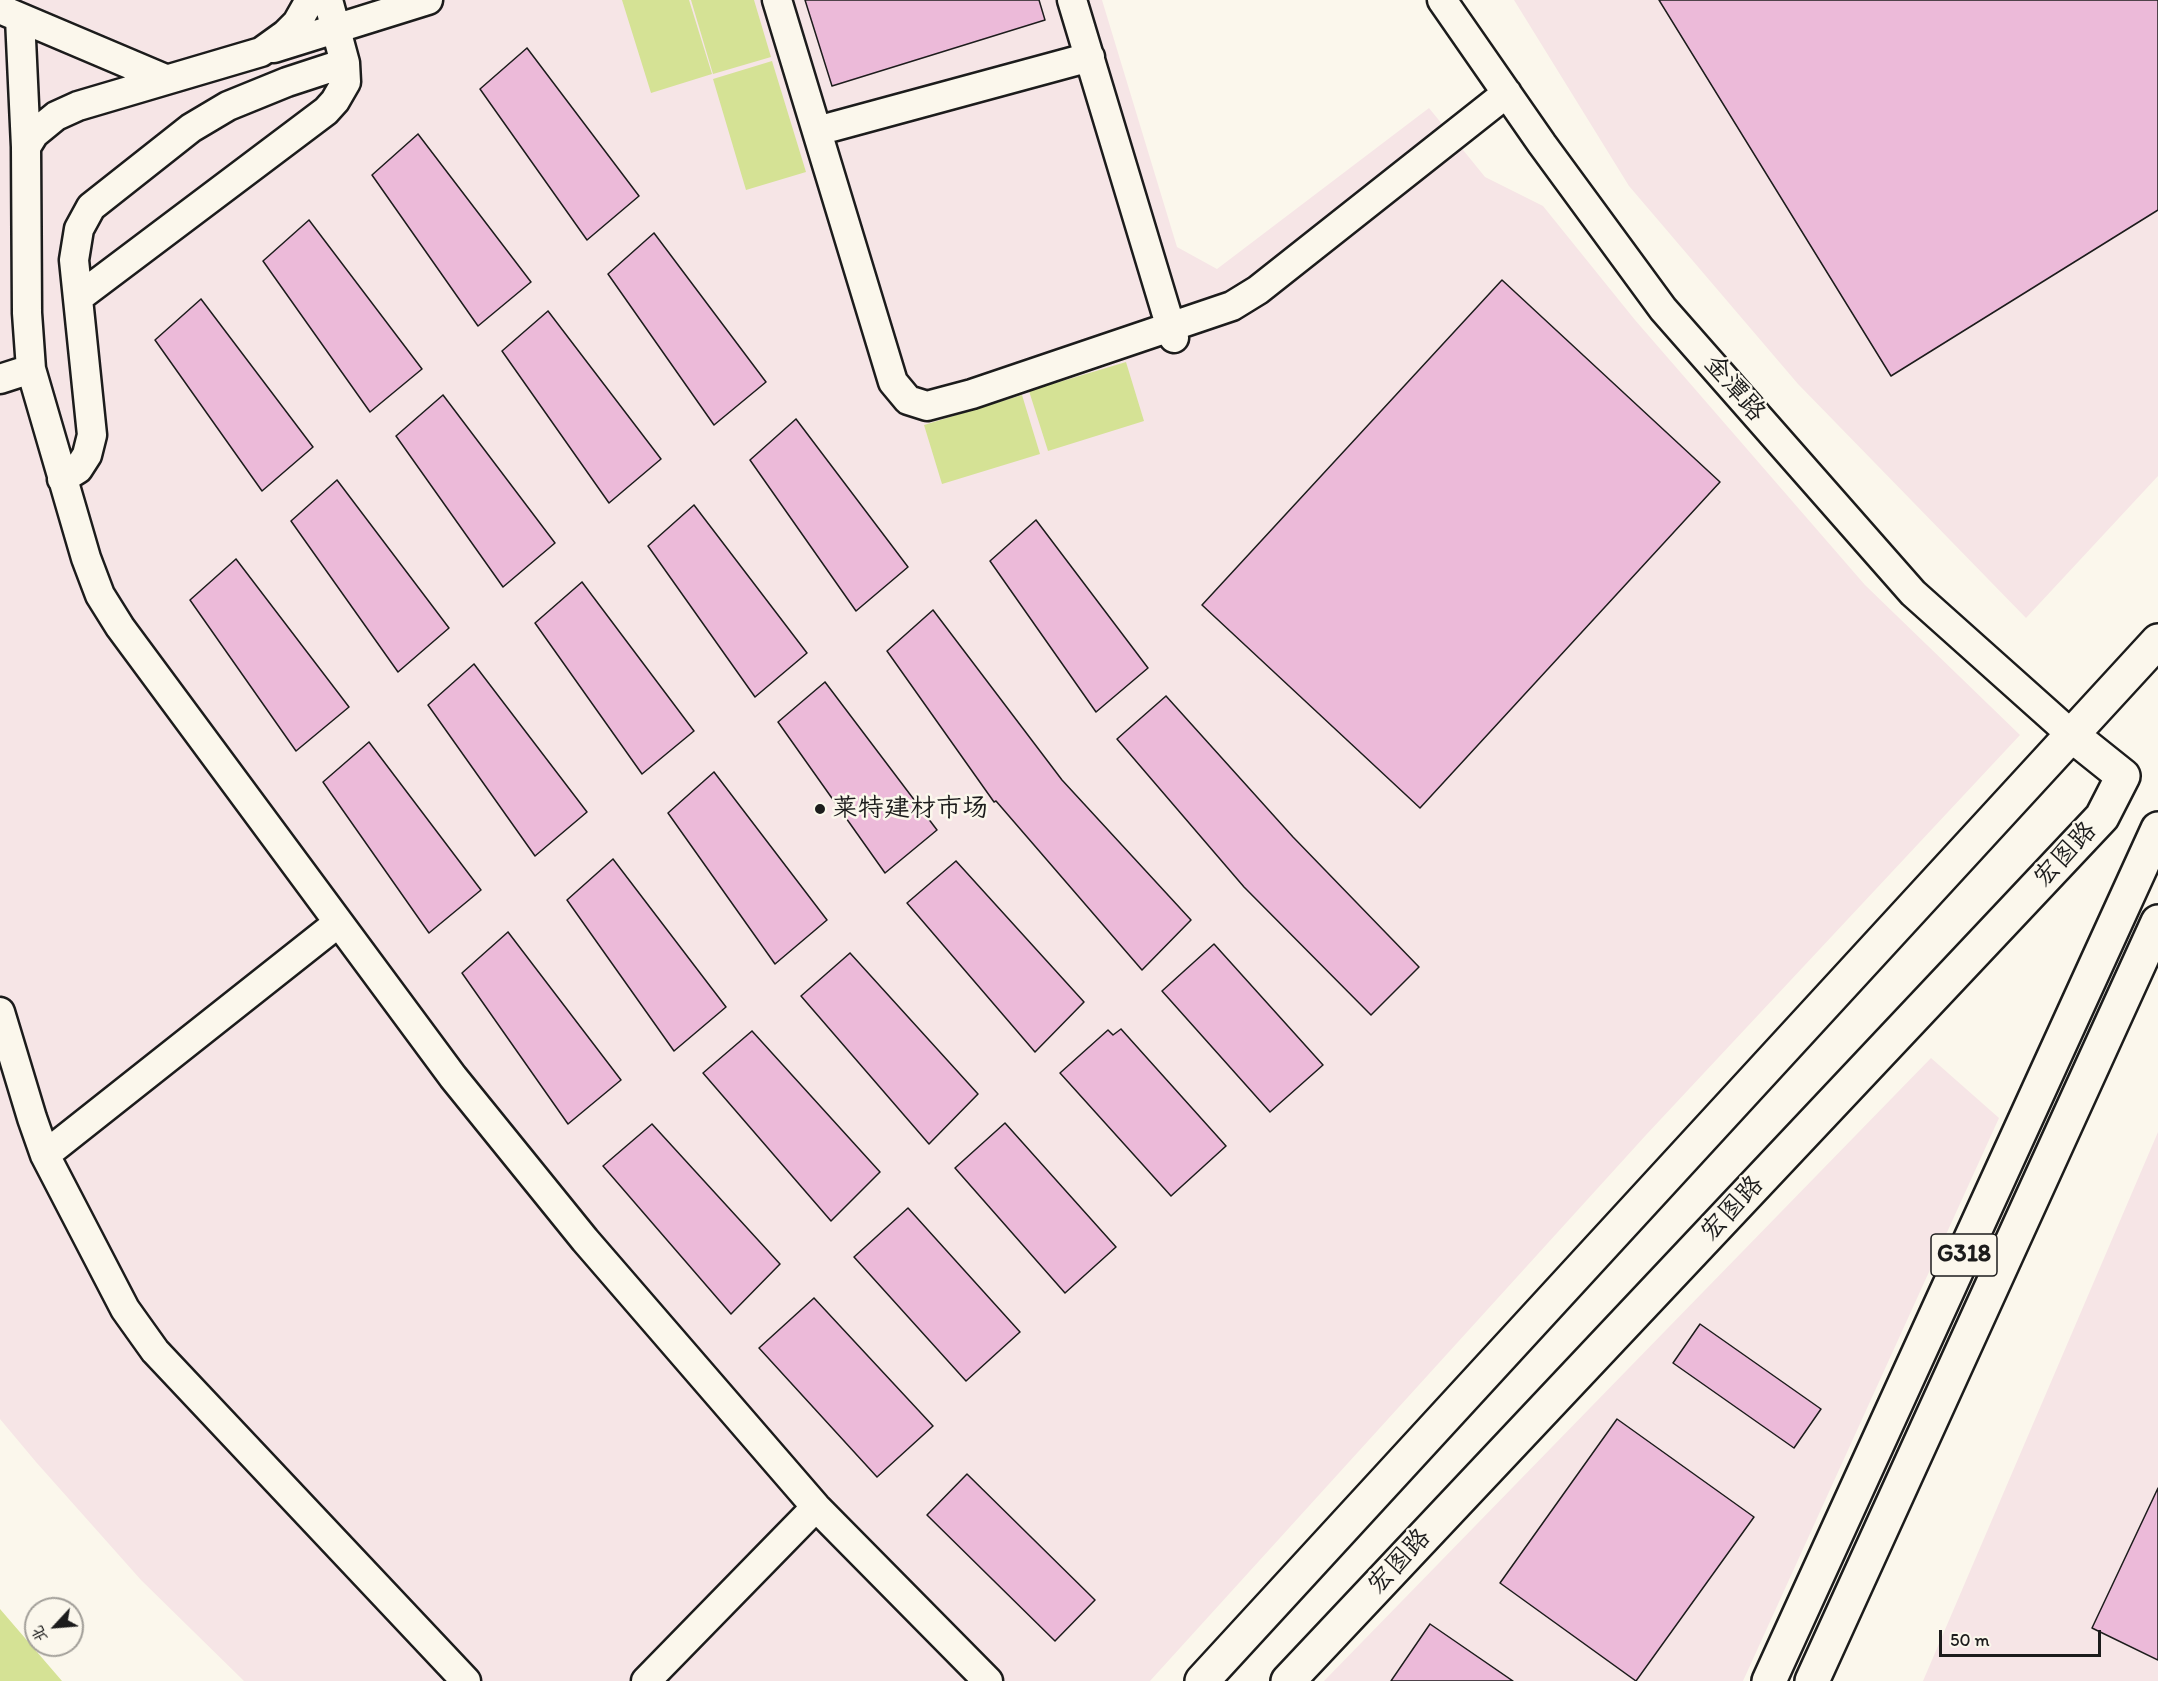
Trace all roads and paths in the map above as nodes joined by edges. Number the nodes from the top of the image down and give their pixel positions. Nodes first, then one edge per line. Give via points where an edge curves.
1 (310, 0) edge
2 (328, 0) edge
3 (428, 0) edge
4 (777, 0) edge
5 (1072, 0) edge
6 (1442, 0) edge
7 (10, 14) edge
8 (336, 28) junction
9 (261, 52) junction
10 (1090, 57) junction
11 (345, 63) junction
12 (165, 79) junction
13 (1507, 93) junction
14 (817, 130) junction
15 (26, 147) junction
16 (79, 297) junction
17 (1172, 333) junction
18 (31, 369) junction
19 (0, 379) edge
20 (62, 479) junction
21 (2158, 641) edge
22 (2073, 736) junction
23 (2158, 829) edge
24 (2158, 922) edge
25 (338, 923) junction
26 (0, 1012) edge
27 (45, 1155) junction
28 (816, 1507) junction
29 (466, 1681) edge
30 (646, 1681) edge
31 (988, 1681) edge
32 (1202, 1681) edge
33 (1288, 1681) edge
34 (1769, 1681) edge
35 (1812, 1681) edge

1 - 9 street via 286,34
2 - 8 street
3 - 8 street
4 - 14 street
5 - 10 street
6 - 13 street, 金潭路
7 - 12 street
7 - 15 street
8 - 9 street
8 - 11 street
9 - 12 street
10 - 14 street
10 - 17 street
11 - 16 street via 346,82 326,111
11 - 16 street via 228,106 191,128 91,207 79,229 74,260
12 - 15 street via 56,116 34,134
13 - 17 street via 1258,290
13 - 22 street, 金潭路 via 1663,309 1905,584
14 - 17 street via 893,382 908,400 927,406
15 - 18 street
16 - 20 street via 92,435 78,469
18 - 19 street
18 - 20 street
20 - 25 street via 100,595
21 - 22 main road
22 - 32 main road
22 - 33 main road, 宏图路 via 2123,776 2102,818
23 - 34 main road, G318
24 - 35 main road, G318
25 - 27 street
25 - 28 street via 453,1077 585,1240
26 - 27 street
27 - 29 street via 125,1309 155,1351
28 - 30 street
28 - 31 street

